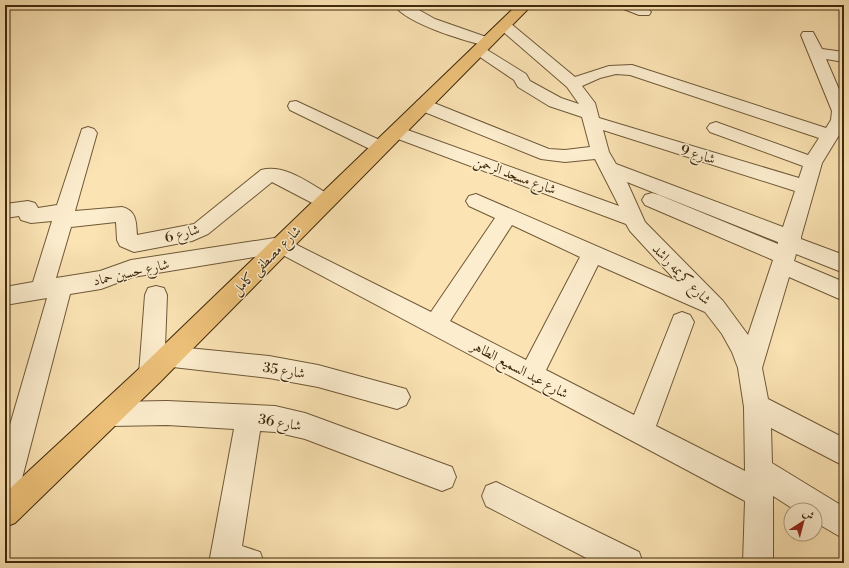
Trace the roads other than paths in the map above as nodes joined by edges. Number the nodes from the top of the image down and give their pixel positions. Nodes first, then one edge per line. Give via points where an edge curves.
1 (401, 5) edge
2 (626, 5) edge
3 (521, 6) edge
4 (644, 12) dead end
5 (505, 26) junction
6 (808, 35) dead end
7 (483, 47) junction
8 (815, 53) junction
9 (844, 58) edge
10 (573, 84) junction
11 (423, 105) junction
12 (296, 106) dead end
13 (842, 111) edge
14 (592, 117) junction
15 (716, 128) dead end
16 (396, 132) junction
17 (88, 133) dead end
18 (829, 135) junction
19 (380, 147) junction
20 (604, 160) junction
21 (813, 163) junction
22 (620, 186) junction
23 (805, 187) junction
24 (325, 201) junction
25 (476, 201) dead end
26 (5, 211) edge
27 (508, 215) junction
28 (64, 216) junction
29 (634, 219) junction
30 (281, 245) junction
31 (786, 250) junction
32 (593, 253) junction
33 (844, 264) edge
34 (52, 288) junction
35 (844, 292) edge
36 (156, 295) dead end
37 (5, 296) edge
38 (715, 308) junction
39 (682, 322) dead end
40 (435, 325) junction
41 (168, 357) junction
42 (750, 368) junction
43 (151, 374) junction
44 (531, 374) junction
45 (397, 398) dead end
46 (757, 407) junction
47 (110, 414) junction
48 (249, 416) junction
49 (641, 432) junction
50 (844, 452) edge
51 (442, 477) dead end
52 (759, 482) junction
53 (5, 490) edge
54 (496, 496) dead end
55 (5, 513) edge
56 (844, 524) edge
57 (233, 561) edge
58 (628, 563) edge
59 (758, 563) edge

1 - 7 street, شارع 9
2 - 4 street
3 - 5 main road, شارع مصطفى كامل
5 - 7 main road, شارع مصطفى كامل
5 - 10 street, شارع كريمه راشد
6 - 8 street
7 - 11 main road, شارع مصطفى كامل
7 - 14 street, شارع 9 via 520,77 524,84 555,102
8 - 9 street
8 - 13 street
10 - 14 street, شارع كريمه راشد via 587,103
10 - 18 street via 598,72 632,70
11 - 16 main road, شارع مصطفى كامل
11 - 20 street via 547,155
12 - 19 street
13 - 18 street via 840,120
14 - 20 street, شارع كريمه راشد
14 - 23 street, شارع 9
15 - 21 street
16 - 19 main road, شارع مصطفى كامل
16 - 29 street, شارع مسجد الرحمن
17 - 28 street
18 - 21 street
19 - 24 main road, شارع مصطفى كامل
20 - 22 street, شارع كريمه راشد
20 - 31 street
21 - 23 street
22 - 29 street, شارع كريمه راشد
22 - 31 street
23 - 31 street
24 - 28 street, شارع 6 via 278,174 273,174 206,226 192,233 134,244 127,240 126,218 122,214
24 - 30 main road, شارع مصطفى كامل
25 - 27 street
26 - 28 street via 28,208 28,215 31,216
27 - 32 street
27 - 40 street
28 - 34 street
29 - 38 street, شارع كريمه راشد via 642,232
30 - 34 street, شارع حسين حماد via 131,269 100,280
30 - 40 street, شارع عبد السميع الطاهر
30 - 41 main road, شارع مصطفى كامل
31 - 33 street
31 - 35 street
31 - 42 street
32 - 38 street
32 - 44 street
34 - 37 street, شارع حسين حماد
34 - 53 street
36 - 43 street
38 - 42 street, شارع كريمه راشد via 743,348
39 - 49 street
40 - 44 street, شارع عبد السميع الطاهر
41 - 43 main road, شارع مصطفى كامل
41 - 45 street, شارع 35 via 269,367 318,376
42 - 46 street, شارع كريمه راشد
43 - 47 main road, شارع مصطفى كامل
44 - 49 street, شارع عبد السميع الطاهر
46 - 50 street
46 - 52 street, شارع كريمه راشد
47 - 48 street, شارع 36
47 - 55 main road, شارع مصطفى كامل
48 - 51 street, شارع 36 via 305,426
48 - 57 street
49 - 52 street, شارع عبد السميع الطاهر
52 - 56 street, شارع عبد السميع الطاهر
52 - 59 street, شارع كريمه راشد
54 - 58 street

